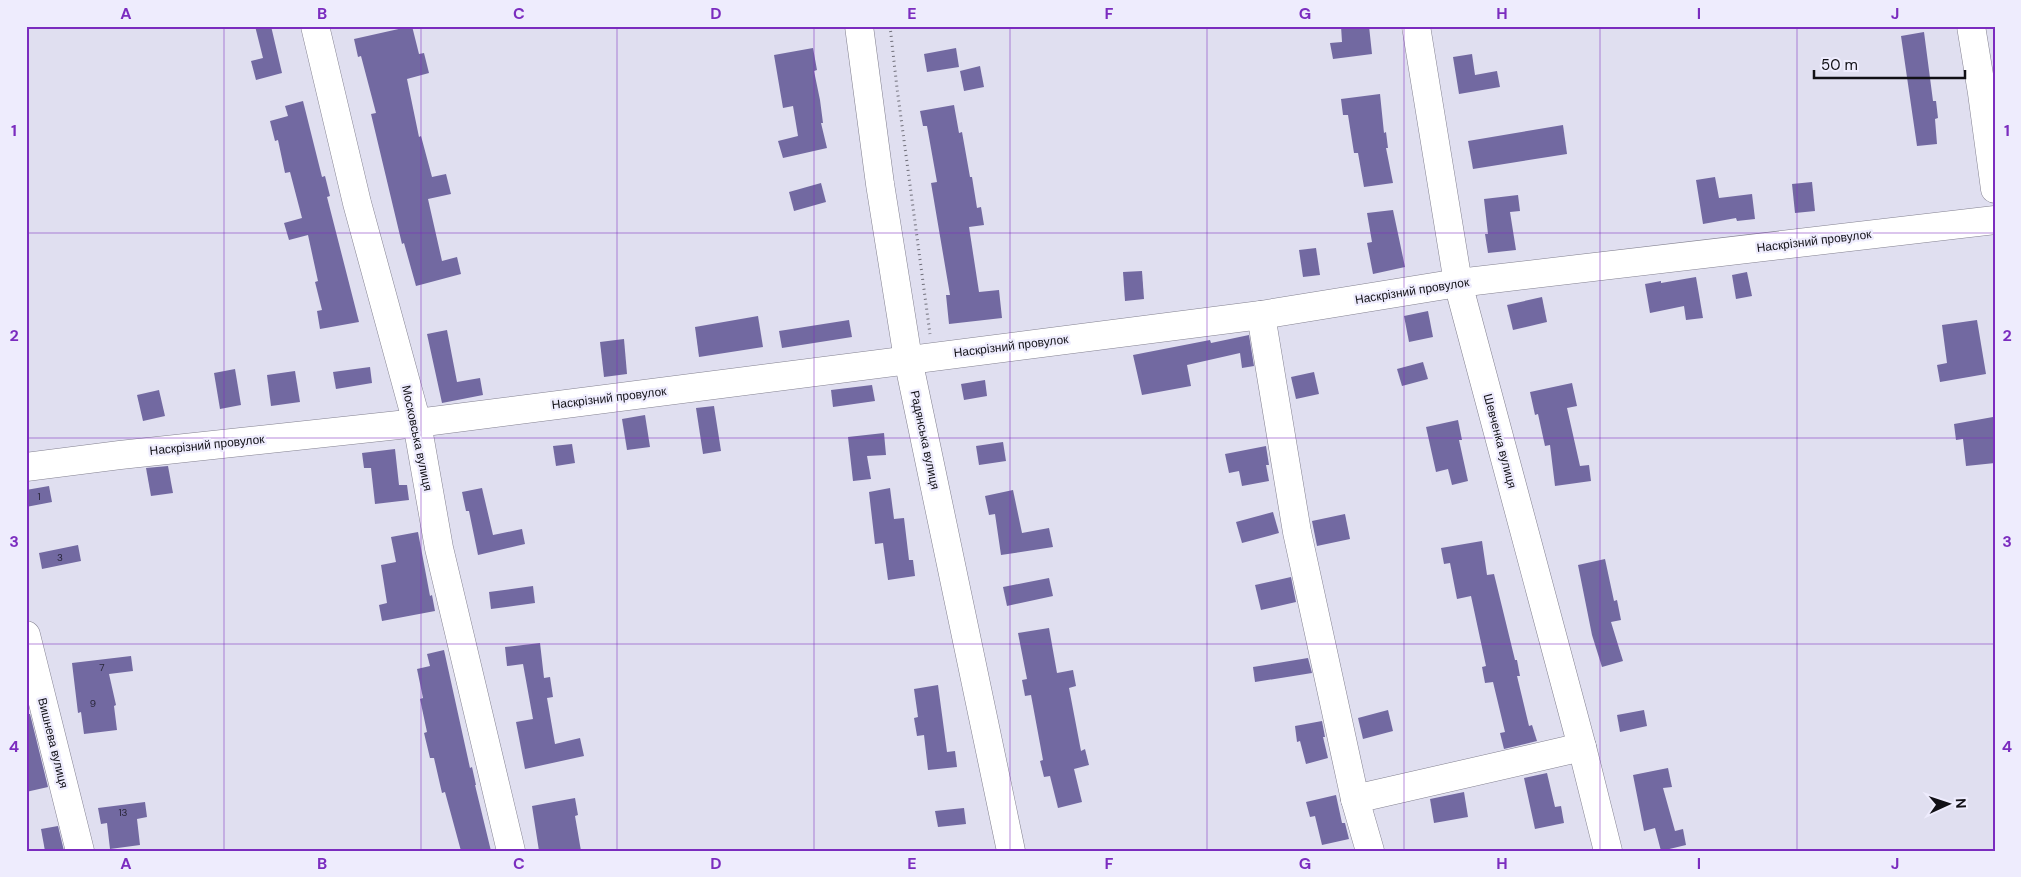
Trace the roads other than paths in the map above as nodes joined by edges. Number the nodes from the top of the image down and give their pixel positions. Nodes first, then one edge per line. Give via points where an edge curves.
1 (315, 26) edge
2 (859, 26) edge
3 (1416, 26) edge
4 (1971, 26) edge
5 (1995, 189) edge
6 (1995, 220) edge
7 (1458, 282) junction
8 (1261, 315) junction
9 (921, 357) junction
10 (417, 423) junction
11 (26, 467) edge
12 (26, 635) edge
13 (1582, 747) junction
14 (1354, 799) junction
15 (80, 851) edge
16 (511, 851) edge
17 (1011, 851) edge
18 (1370, 851) edge
19 (1608, 851) edge

1 - 10 street, Московська вулиця via 357,203
2 - 9 street, Радянська вулиця via 880,184
3 - 7 street, Шевченка вулиця
4 - 5 street
6 - 7 street, Наскрізний провулок
7 - 8 street, Наскрізний провулок
7 - 13 street, Шевченка вулиця
8 - 9 street, Наскрізний провулок
8 - 14 street via 1297,532
9 - 10 street, Наскрізний провулок
9 - 17 street, Радянська вулиця
10 - 11 street, Наскрізний провулок
10 - 16 street, Московська вулиця via 439,548
12 - 15 street, Вишнева вулиця
13 - 14 street
13 - 19 street, Шевченка вулиця
14 - 18 street

